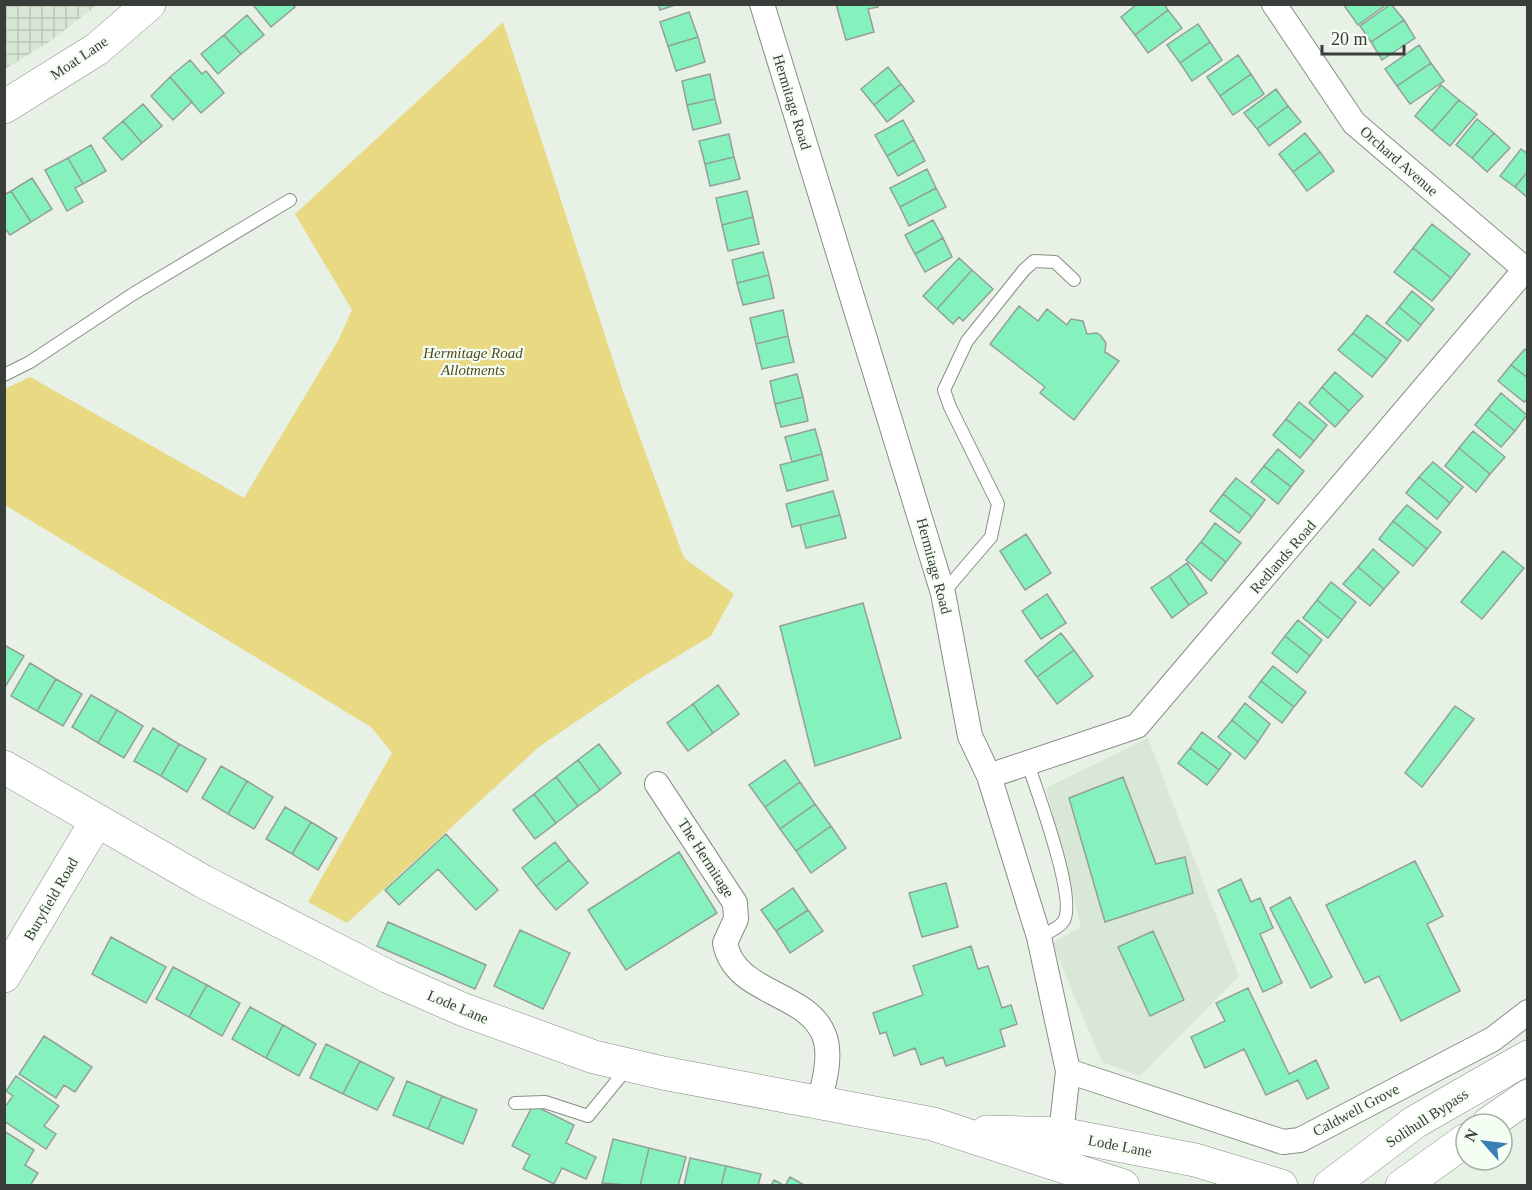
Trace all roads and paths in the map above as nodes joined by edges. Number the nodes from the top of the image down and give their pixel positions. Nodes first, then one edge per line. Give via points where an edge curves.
1 (149, 4) edge
2 (762, 4) edge
3 (1274, 4) edge
4 (4, 107) edge
5 (290, 200) dead end
6 (1526, 268) edge
7 (1074, 280) dead end
8 (4, 375) edge
9 (944, 593) junction
10 (1028, 764) junction
11 (4, 767) edge
12 (989, 776) junction
13 (657, 784) dead end
14 (96, 822) junction
15 (1039, 937) junction
16 (4, 976) edge
17 (1527, 1012) edge
18 (1527, 1057) edge
19 (630, 1065) junction
20 (1068, 1071) junction
21 (1527, 1096) edge
22 (515, 1103) dead end
23 (819, 1103) junction
24 (1505, 1112) edge
25 (955, 1131) junction
26 (1061, 1134) junction
27 (1454, 1151) edge
28 (1430, 1174) edge
29 (1123, 1185) edge
30 (1281, 1185) edge
31 (1330, 1185) edge
32 (1402, 1185) edge

1 - 4 main road, Moat Lane via 97,49
2 - 9 street, Hermitage Road
3 - 6 street, Orchard Avenue via 1354,123
5 - 8 lane
6 - 10 street, Redlands Road via 1137,726
7 - 9 lane via 1055,262 1034,261 967,341 944,390 998,504 991,537
9 - 12 street, Hermitage Road via 970,736
10 - 12 street, Redlands Road
10 - 15 lane via 1060,862 1067,913 1063,923
11 - 14 main road, Lode Lane
12 - 15 street, Hermitage Road
13 - 23 street, The Hermitage via 735,903 736,919 725,943 736,970 807,1013 824,1033 825,1077
14 - 16 main road, Buryfield Road
14 - 19 main road, Lode Lane via 388,977 486,1019 594,1057
15 - 20 street, Hermitage Road
17 - 20 street, Caldwell Grove via 1493,1039 1315,1133 1292,1141 1283,1142
18 - 31 main road, Solihull Bypass via 1415,1122
19 - 22 lane via 588,1116 545,1102
19 - 23 main road, Lode Lane
20 - 26 street, Hermitage Road
21 - 24 main road
23 - 25 main road, Lode Lane
25 - 26 main road, Lode Lane
25 - 29 main road, Lode Lane
26 - 30 main road, Lode Lane via 1195,1160
27 - 28 main road
28 - 32 main road

